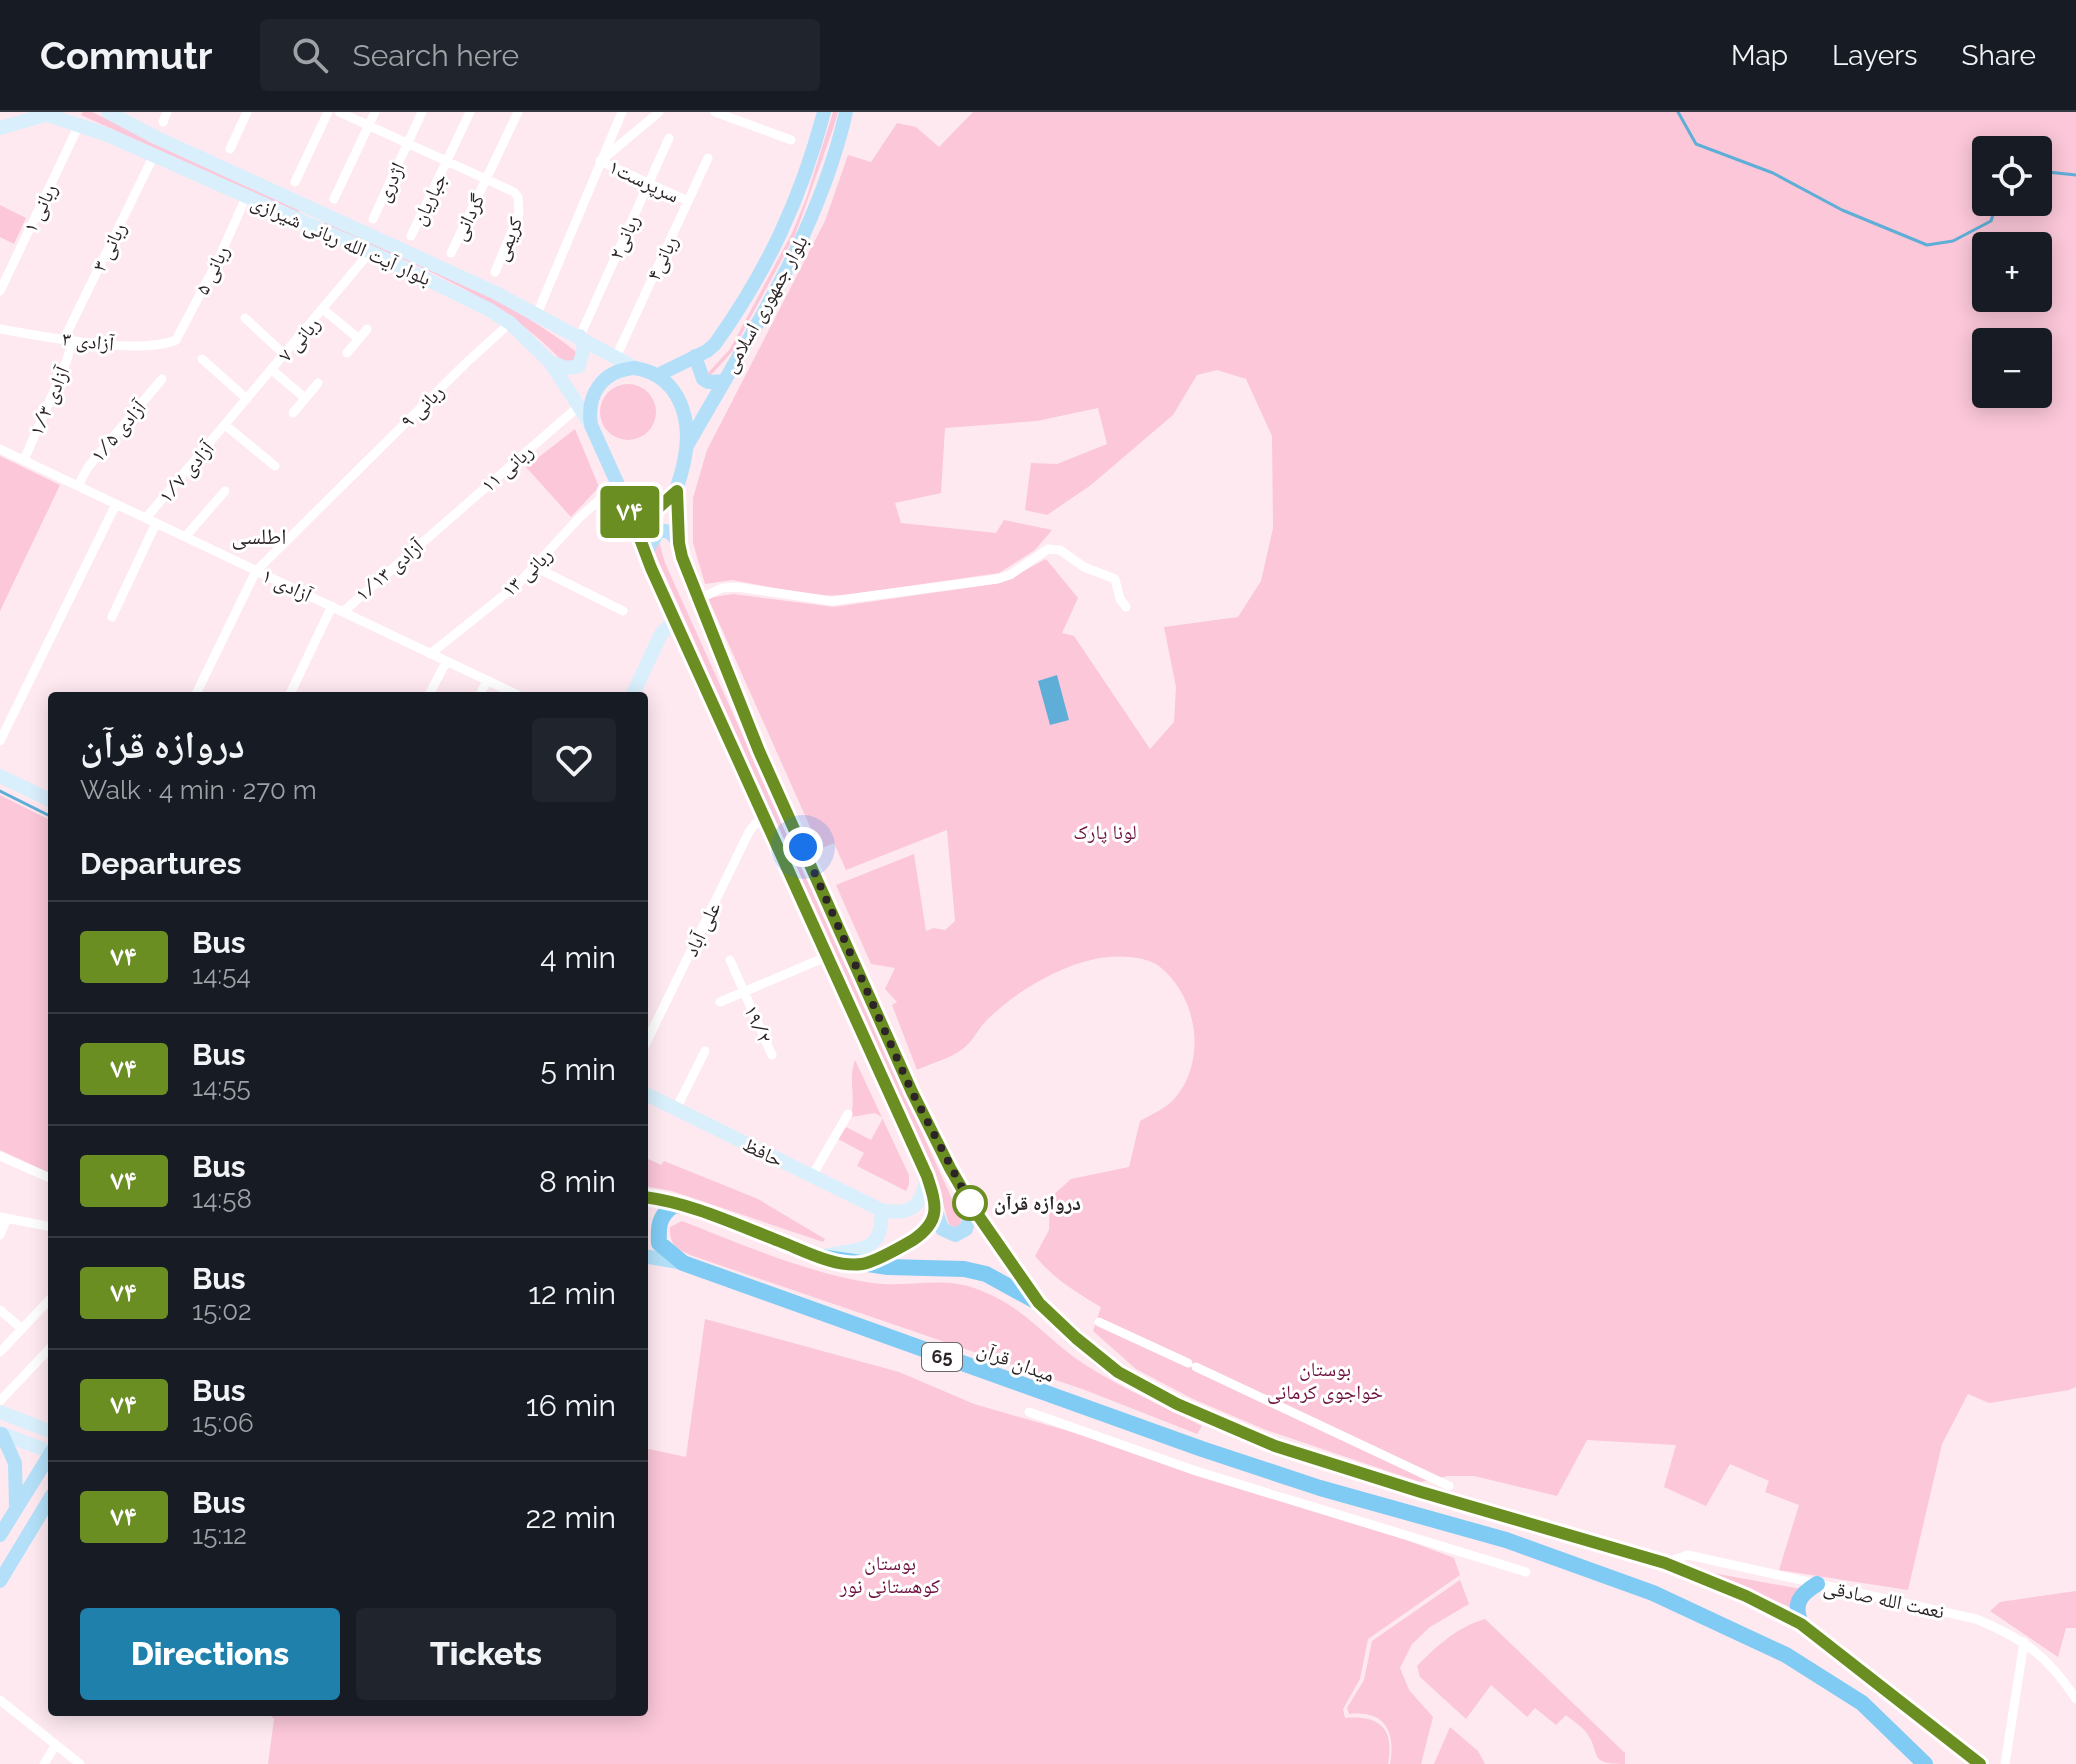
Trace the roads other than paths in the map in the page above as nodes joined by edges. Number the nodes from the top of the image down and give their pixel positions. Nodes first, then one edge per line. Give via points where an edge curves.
1 (108, 112) edge
2 (247, 112) edge
3 (328, 112) edge
4 (339, 112) edge
5 (375, 112) edge
6 (422, 112) edge
7 (470, 112) edge
8 (518, 112) edge
9 (622, 112) edge
10 (659, 112) edge
11 (715, 112) edge
12 (824, 112) edge
13 (846, 112) edge
14 (52, 114) edge
15 (79, 125) junction
16 (369, 126) junction
17 (0, 128) edge
18 (669, 138) dead end
19 (791, 140) dead end
20 (408, 144) junction
21 (230, 149) dead end
22 (154, 155) junction
23 (708, 158) dead end
24 (600, 161) junction
25 (447, 162) junction
26 (486, 180) junction
27 (295, 182) dead end
28 (648, 183) junction
29 (246, 197) junction
30 (334, 199) dead end
31 (688, 201) junction
32 (314, 208) junction
33 (373, 219) dead end
34 (306, 223) junction
35 (411, 236) dead end
36 (370, 252) junction
37 (451, 253) dead end
38 (495, 272) dead end
39 (0, 291) edge
40 (324, 310) junction
41 (537, 314) junction
42 (245, 318) dead end
43 (510, 323) junction
44 (0, 329) edge
45 (367, 329) dead end
46 (580, 336) junction
47 (359, 339) junction
48 (68, 340) junction
49 (176, 340) joint
50 (347, 353) dead end
51 (285, 355) junction
52 (695, 356) junction
53 (616, 357) junction
54 (202, 359) dead end
55 (550, 362) junction
56 (635, 368) junction
57 (272, 370) junction
58 (658, 375) junction
59 (162, 379) dead end
60 (724, 381) junction
61 (318, 383) dead end
62 (305, 398) junction
63 (247, 399) junction
64 (579, 406) junction
65 (293, 413) dead end
66 (225, 425) junction
67 (591, 425) junction
68 (688, 445) junction
69 (0, 449) edge
70 (24, 460) junction
71 (275, 466) dead end
72 (617, 484) junction
73 (78, 486) junction
74 (225, 491) dead end
75 (677, 491) junction
76 (116, 504) junction
77 (628, 507) junction
78 (151, 521) junction
79 (435, 530) joint
80 (185, 537) junction
81 (679, 543) junction
82 (645, 553) junction
83 (535, 567) junction
84 (256, 571) junction
85 (699, 599) junction
86 (332, 606) junction
87 (1126, 607) dead end
88 (344, 611) junction
89 (623, 611) dead end
90 (112, 617) dead end
91 (675, 620) junction
92 (430, 654) junction
93 (446, 662) junction
94 (487, 681) junction
95 (197, 692) edge
96 (291, 692) edge
97 (431, 692) edge
98 (481, 692) edge
99 (511, 692) edge
100 (634, 692) edge
101 (0, 741) edge
102 (0, 776) edge
103 (48, 799) edge
104 (767, 818) junction
105 (828, 956) junction
106 (730, 960) dead end
107 (744, 992) junction
108 (720, 1002) dead end
109 (648, 1039) edge
110 (705, 1051) dead end
111 (772, 1055) dead end
112 (648, 1096) edge
113 (676, 1109) junction
114 (848, 1114) dead end
115 (0, 1156) edge
116 (812, 1176) junction
117 (927, 1176) junction
118 (48, 1177) edge
119 (648, 1198) edge
120 (692, 1207) junction
121 (973, 1208) junction
122 (881, 1210) junction
123 (936, 1211) junction
124 (3, 1218) edge
125 (48, 1226) edge
126 (0, 1235) edge
127 (648, 1257) edge
128 (820, 1257) junction
129 (683, 1263) junction
130 (862, 1264) junction
131 (48, 1301) edge
132 (1039, 1303) junction
133 (0, 1310) edge
134 (1099, 1322) dead end
135 (22, 1329) junction
136 (48, 1350) edge
137 (0, 1352) edge
138 (0, 1401) edge
139 (0, 1412) edge
140 (1029, 1412) dead end
141 (48, 1430) edge
142 (1, 1433) edge
143 (48, 1450) edge
144 (48, 1457) edge
145 (1449, 1486) dead end
146 (48, 1502) edge
147 (8, 1518) edge
148 (0, 1535) edge
149 (1665, 1563) junction
150 (1526, 1572) dead end
151 (0, 1581) edge
152 (1817, 1584) junction
153 (1801, 1624) junction
154 (2024, 1642) junction
155 (2072, 1686) edge
156 (2076, 1699) edge
157 (0, 1700) edge
158 (55, 1746) junction
159 (44, 1764) edge
160 (80, 1764) edge
161 (1925, 1764) edge
162 (1980, 1764) edge
163 (2005, 1764) edge

1 - 32 main road, بلوار آیت الله ربانی شیرازی
2 - 21 street
3 - 27 street
4 - 16 street
5 - 16 street
6 - 20 street, اژدری
7 - 25 street, جباریان
8 - 26 street, گردانی
9 - 24 street
10 - 24 street
11 - 19 street
12 - 52 main road, بلوار جمهوری اسلامی via 805,179 766,265 715,344
13 - 60 main road, بلوار جمهوری اسلامی via 792,263
14 - 15 main road, بلوار آیت الله ربانی شیرازی
14 - 17 main road
15 - 22 main road, بلوار آیت الله ربانی شیرازی
15 - 39 street, ربانی ۱
16 - 20 street
16 - 30 street
18 - 28 street, ربانی۲
20 - 25 street
20 - 33 street, اژدری
22 - 29 main road, بلوار آیت الله ربانی شیرازی
22 - 48 street, ربانی ۳
23 - 31 street, ربانی۴
24 - 28 street, سرپرست۱
24 - 41 street
25 - 26 street
25 - 35 street, جباریان
26 - 37 street, گردانی
26 - 38 street, کریمی via 514,192 521,206
28 - 31 street, سرپرست۱
28 - 46 street, ربانی۲
29 - 34 main road, بلوار آیت الله ربانی شیرازی
29 - 49 street, ربانی ۵
31 - 53 street, ربانی۴
32 - 34 main road
32 - 41 main road, بلوار آیت الله ربانی شیرازی
34 - 36 main road, بلوار آیت الله ربانی شیرازی
36 - 40 street, ربانی ۷
36 - 43 main road, بلوار آیت الله ربانی شیرازی
40 - 47 street
40 - 51 street, ربانی ۷
41 - 46 main road, بلوار آیت الله ربانی شیرازی
42 - 51 street
43 - 55 main road, بلوار آیت الله ربانی شیرازی
43 - 84 street, ربانی ۹
44 - 48 street, ۳ آزادی
45 - 47 street
46 - 53 main road, بلوار آیت الله ربانی شیرازی
46 - 55 main road via 584,348 579,366
47 - 50 street
48 - 49 street, ۳ آزادی via 110,345
48 - 70 street, آزادی ۱/۳ via 66,363
51 - 57 street, ربانی ۷
52 - 58 main road, بلوار جمهوری اسلامی
52 - 60 main road via 703,379
53 - 56 main road, بلوار آیت الله ربانی شیرازی
54 - 63 street
55 - 64 main road, بلوار آیت الله ربانی شیرازی
56 - 58 main road
56 - 67 main road via 615,372 598,385 590,404
57 - 62 street
57 - 63 street, ربانی ۷
58 - 68 main road via 682,403
59 - 73 street, آزادی ۱/۵
60 - 68 main road, بلوار جمهوری اسلامی
61 - 62 street
62 - 65 street
63 - 66 street, ربانی ۷
64 - 67 main road, بلوار آیت الله ربانی شیرازی
64 - 79 street, ربانی ۱۱
66 - 71 street
66 - 78 street, آزادی ۱/۷
67 - 72 main road
68 - 75 main road
69 - 70 street, آزادی ۱
70 - 73 street, آزادی ۱
72 - 77 main road
72 - 83 street, ربانی ۱۳
73 - 76 street, آزادی ۱
74 - 80 street
75 - 77 main road via 657,509
75 - 81 main road
76 - 78 street, آزادی ۱
76 - 101 street
77 - 82 main road
78 - 80 street, آزادی ۱
78 - 90 street, آزادی ۱/۷
79 - 88 street, آزادی ۱/۱۳
80 - 84 street, آزادی ۱
81 - 82 main road via 670,532 659,530
81 - 85 main road
82 - 91 main road
83 - 89 street
83 - 92 street, ربانی ۱۳
84 - 86 street, آزادی ۱
84 - 95 street
85 - 87 street via 737,587 832,601 997,579 1048,549 1115,579
85 - 121 main road via 759,751 912,1092
86 - 88 street, آزادی ۱
86 - 96 street
88 - 92 street, آزادی ۱
91 - 100 main road via 661,634
91 - 104 main road
92 - 93 street, آزادی ۱
93 - 94 street, آزادی ۱
93 - 97 street
94 - 98 street
94 - 99 street, آزادی ۱
102 - 103 main road
104 - 105 main road
104 - 109 street, علی آباد via 749,832
105 - 107 street
105 - 117 main road
106 - 107 street, ۱۹/۲
107 - 108 street
107 - 111 street, ۱۹/۲
110 - 113 street
112 - 113 main road, حافظ
113 - 116 main road, حافظ
114 - 116 street
115 - 118 street
116 - 122 main road, حافظ
117 - 122 main road via 914,1207 897,1213
117 - 123 main road
119 - 120 main road
120 - 128 highway
120 - 129 highway, 65 via 674,1205 662,1214 658,1227 659,1243
121 - 123 main road via 966,1229 955,1235 942,1229
121 - 132 main road
122 - 128 main road via 882,1231 872,1244
123 - 130 main road via 930,1226 917,1237
124 - 125 street
124 - 126 street
127 - 129 main road, 65
128 - 130 highway
129 - 161 highway, میدان قرآن / 65 via 1202,1449 1506,1540 1653,1593 1786,1655 1862,1703
130 - 132 highway via 976,1270
131 - 135 street
132 - 149 highway via 1118,1372 1275,1446
133 - 135 street
134 - 145 street
135 - 137 street
136 - 138 street
139 - 141 main road
140 - 150 street via 1196,1471
142 - 143 main road
142 - 147 main road via 15,1463
144 - 147 main road
146 - 151 main road
147 - 148 main road
149 - 152 street, نعمت الله صادقی via 1688,1555
149 - 153 highway
152 - 153 highway via 1798,1599
152 - 154 street, نعمت الله صادقی via 1976,1619
153 - 162 highway
154 - 155 street, نعمت الله صادقی
154 - 163 street
155 - 156 street, نعمت الله صادقی
157 - 158 street
158 - 159 street
158 - 160 street

